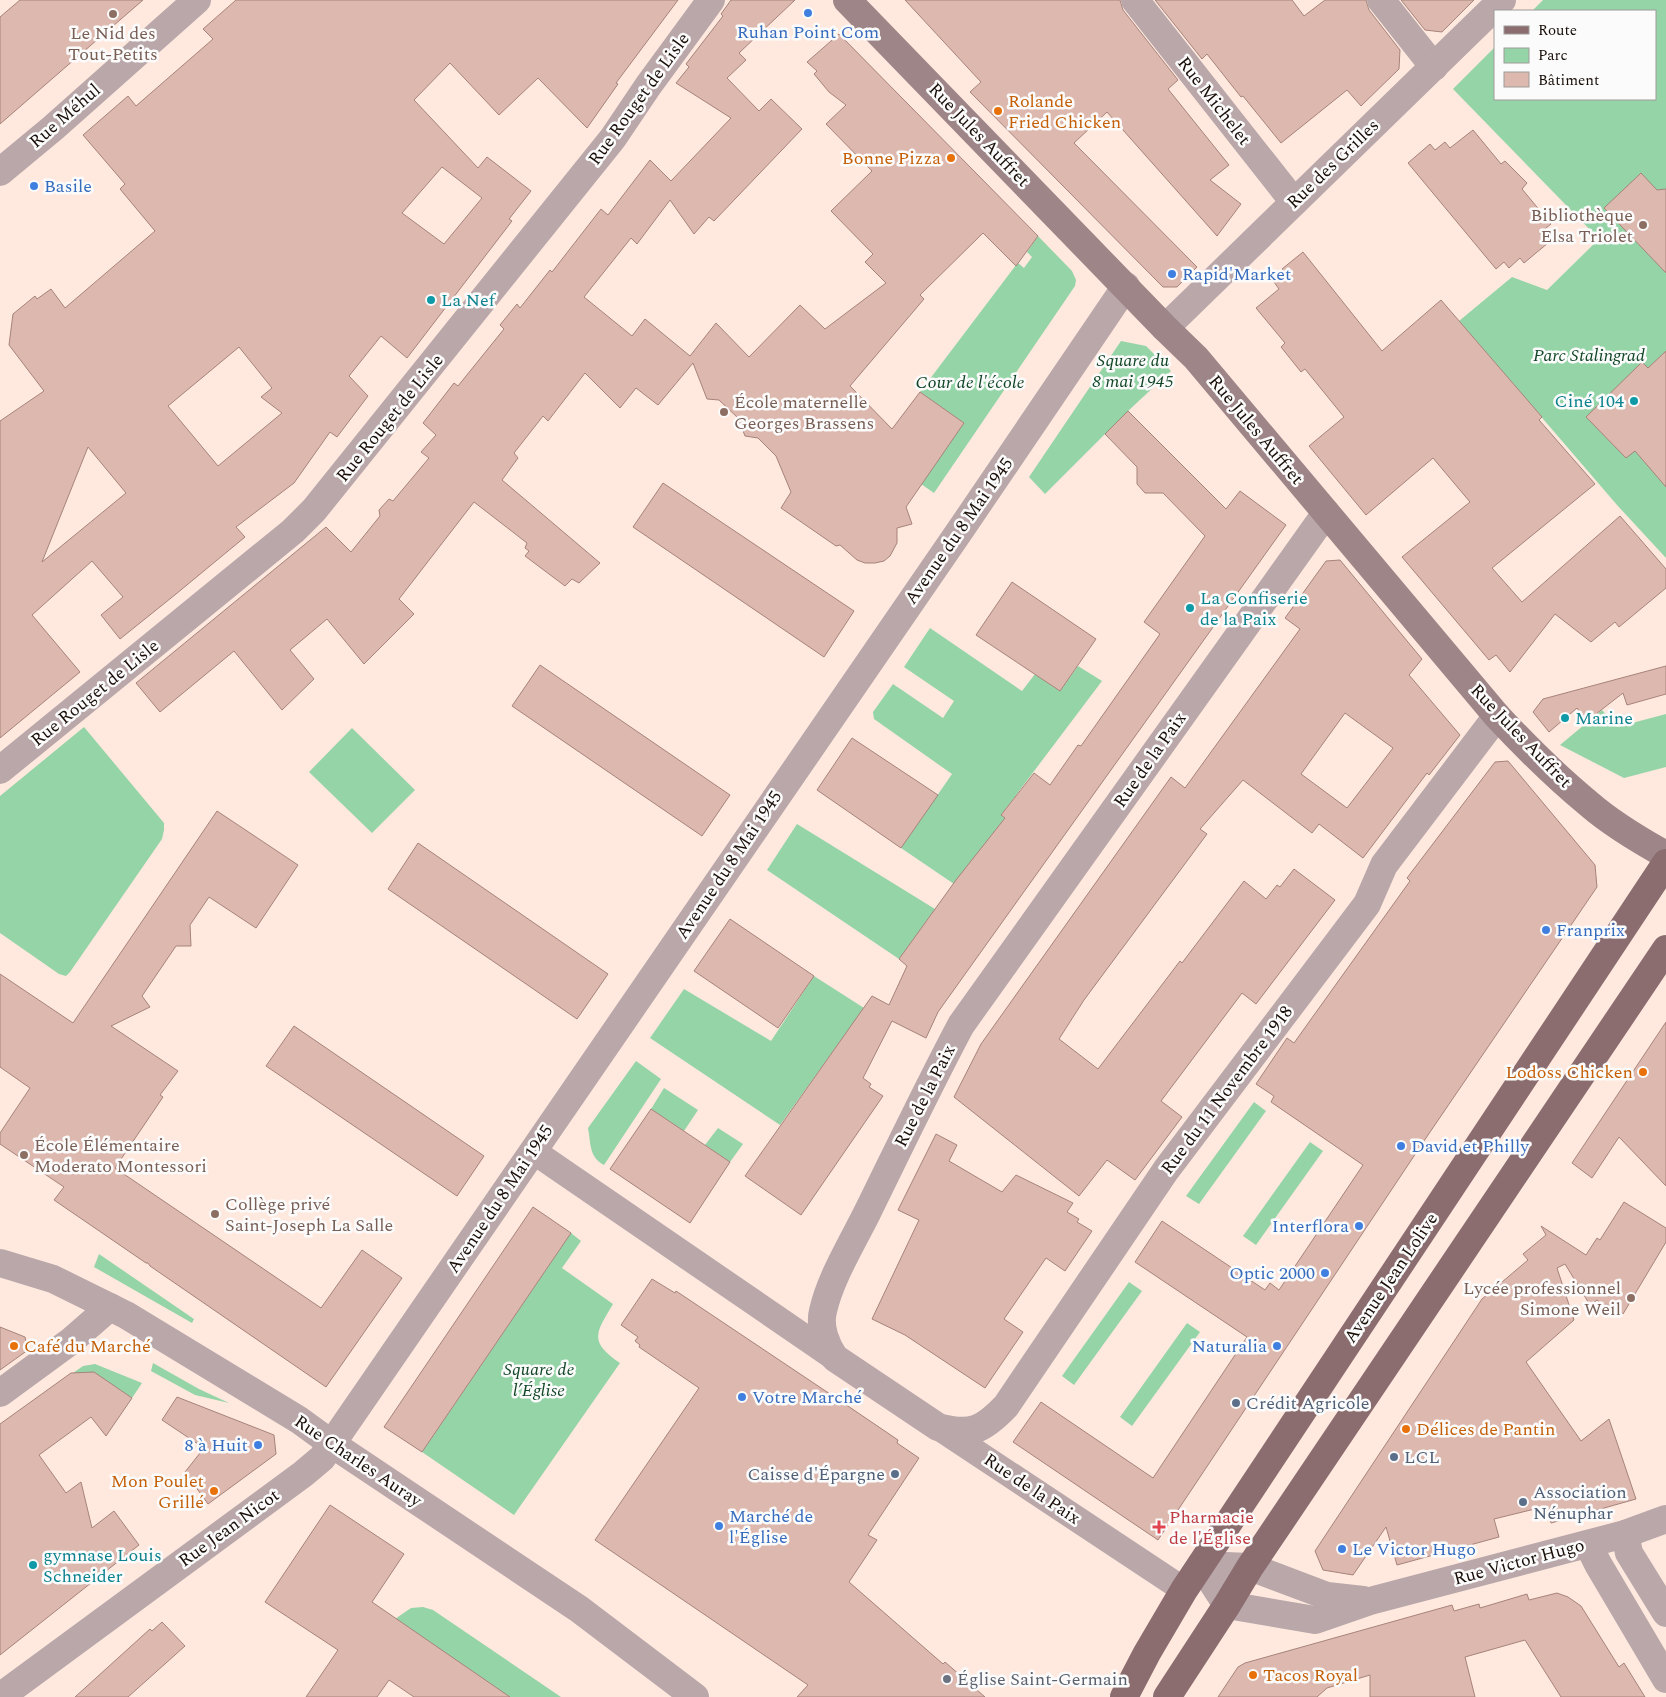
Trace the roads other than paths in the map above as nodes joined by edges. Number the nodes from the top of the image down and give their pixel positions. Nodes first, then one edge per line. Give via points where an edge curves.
1 (197, 0) edge
2 (711, 0) edge
3 (847, 0) edge
4 (1135, 0) edge
5 (1381, 0) edge
6 (1502, 0) edge
7 (1434, 67) junction
8 (0, 172) edge
9 (1294, 202) junction
10 (1126, 286) junction
11 (1165, 328) junction
12 (1326, 513) junction
13 (1497, 716) junction
14 (0, 770) edge
15 (1666, 855) edge
16 (1666, 863) edge
17 (1666, 949) edge
18 (533, 1151) junction
19 (0, 1263) edge
20 (110, 1308) junction
21 (834, 1358) junction
22 (0, 1394) edge
23 (938, 1427) junction
24 (332, 1444) junction
25 (1666, 1519) edge
26 (1625, 1534) junction
27 (1588, 1544) junction
28 (1201, 1565) junction
29 (1250, 1567) junction
30 (1184, 1590) junction
31 (1370, 1601) junction
32 (1228, 1605) junction
33 (1666, 1613) edge
34 (1666, 1679) edge
35 (0, 1697) edge
36 (695, 1697) edge
37 (1124, 1697) edge
38 (1167, 1697) edge

1 - 8 street, Rue Méhul
2 - 14 street, Rue Rouget de Lisle via 614,138 314,510 293,531
3 - 10 main road, Rue Jules Auffret
4 - 9 street, Rue Michelet
5 - 7 street
6 - 7 street, Rue des Grilles
7 - 9 street, Rue des Grilles
9 - 11 street, Rue des Grilles
10 - 11 main road, Rue Jules Auffret
10 - 18 street, Avenue du 8 Mai 1945
11 - 12 main road, Rue Jules Auffret via 1196,358
12 - 13 main road, Rue Jules Auffret
12 - 21 street, Rue de la Paix via 961,1025 829,1294 822,1324
13 - 15 main road, Rue Jules Auffret via 1539,760 1590,805
13 - 23 street, Rue du 11 Novembre 1918 via 1384,865 1367,904 1166,1170 1006,1406 987,1424 965,1432
16 - 28 main road, Avenue Jean Lolive
17 - 29 main road
18 - 21 street
18 - 24 street, Avenue du 8 Mai 1945
19 - 20 street, Rue Charles Auray via 53,1279
20 - 22 street
20 - 24 street, Rue Charles Auray via 208,1364
21 - 23 street, Rue de la Paix
23 - 30 street, Rue de la Paix
24 - 35 street, Rue Jean Nicot via 322,1458 303,1474
24 - 36 street, Rue Charles Auray via 579,1609
25 - 26 street, Rue Victor Hugo
26 - 27 street, Rue Victor Hugo
26 - 33 street via 1629,1553
27 - 31 street, Rue Victor Hugo
27 - 34 street
28 - 29 street, Rue Victor Hugo
28 - 30 main road, Avenue Jean Lolive
28 - 32 street
29 - 31 street, Rue Victor Hugo via 1327,1596
29 - 32 main road
30 - 37 main road, Avenue Jean Lolive
31 - 32 street, Rue Victor Hugo via 1315,1620
32 - 38 main road

